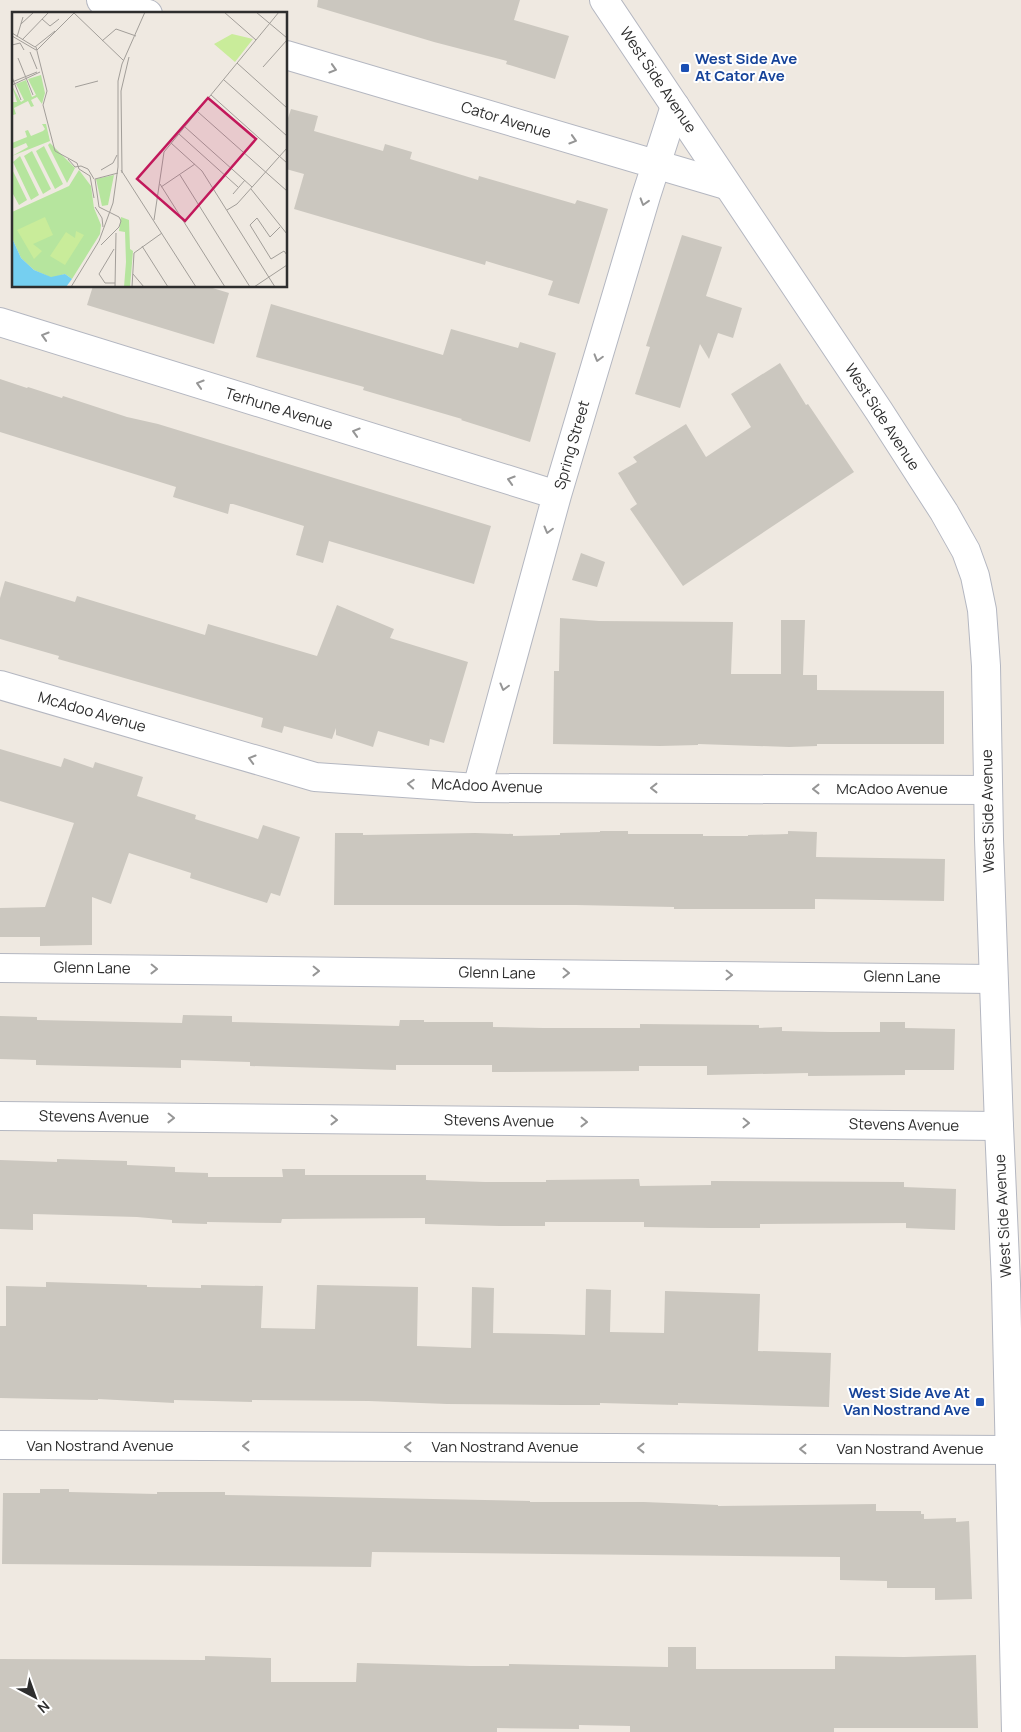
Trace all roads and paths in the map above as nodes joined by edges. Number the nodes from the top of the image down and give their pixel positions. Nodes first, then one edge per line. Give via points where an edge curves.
1 (101, 0) edge
2 (604, 0) edge
3 (141, 12) edge
4 (288, 56) edge
5 (676, 106) junction
6 (656, 164) junction
7 (726, 185) junction
8 (0, 322) edge
9 (557, 495) junction
10 (0, 684) edge
11 (477, 788) junction
12 (987, 790) junction
13 (0, 968) edge
14 (993, 979) junction
15 (0, 1116) edge
16 (999, 1126) junction
17 (0, 1445) edge
18 (1010, 1450) junction
19 (1016, 1732) edge

1 - 3 street
2 - 5 street, West Side Avenue
4 -> 6 street, Cator Avenue
5 - 6 street, Spring Street
5 - 7 street, West Side Avenue
6 - 7 street, Cator Avenue
6 -> 9 street, Spring Street
7 - 12 street, West Side Avenue via 879,411 966,551 982,610
9 -> 8 street, Terhune Avenue
9 -> 11 street, Spring Street
11 -> 10 street, McAdoo Avenue via 314,777
12 -> 11 street, McAdoo Avenue
12 - 14 street, West Side Avenue
13 -> 14 street, Glenn Lane
14 - 16 street, West Side Avenue
15 -> 16 street, Stevens Avenue
16 - 18 street, West Side Avenue
18 -> 17 street, Van Nostrand Avenue
18 - 19 street, West Side Avenue

